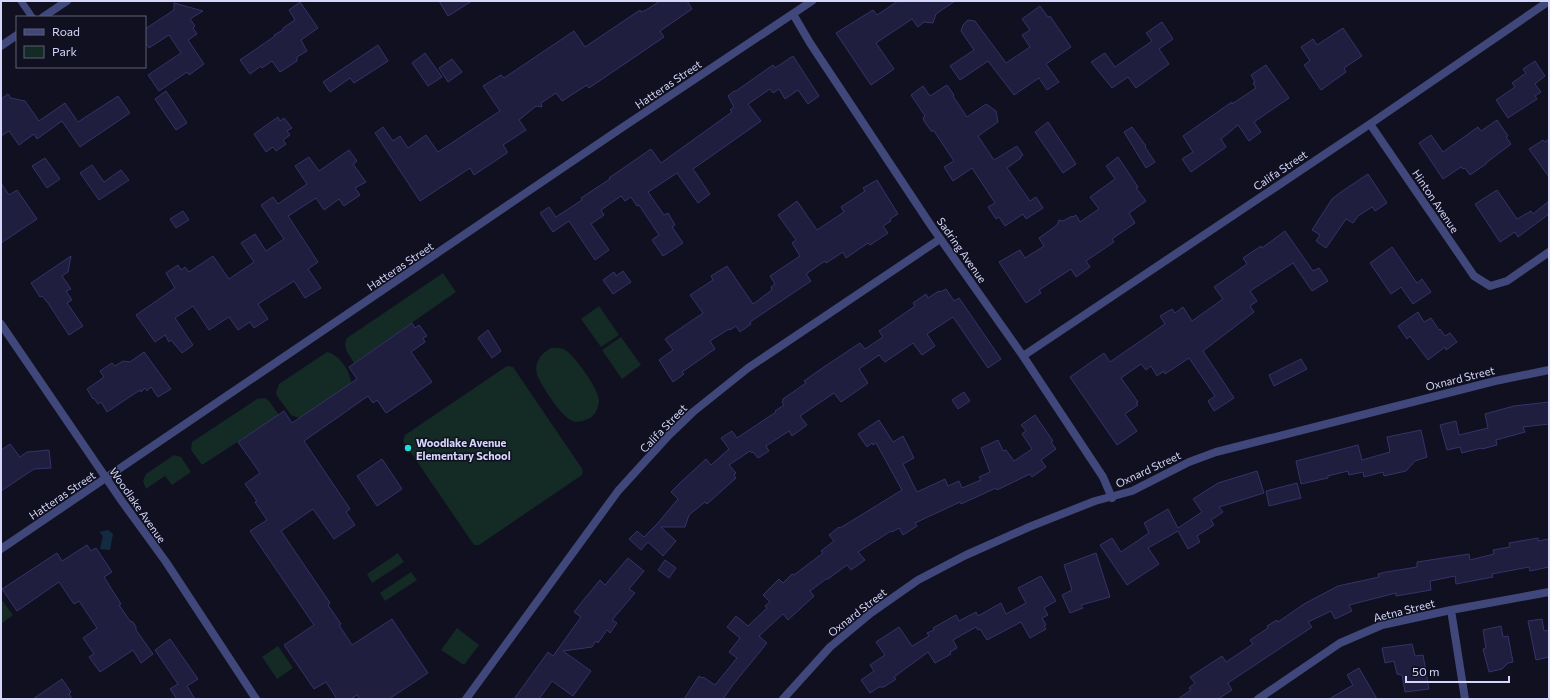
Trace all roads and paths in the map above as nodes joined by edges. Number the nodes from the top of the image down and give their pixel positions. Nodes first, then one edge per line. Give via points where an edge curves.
1 (21, 1) edge
2 (67, 1) edge
3 (812, 1) edge
4 (1549, 1) edge
5 (793, 14) junction
6 (31, 16) edge
7 (44, 16) edge
8 (16, 36) edge
9 (1, 46) edge
10 (1370, 124) junction
11 (940, 239) junction
12 (1549, 252) edge
13 (1, 324) edge
14 (1023, 356) junction
15 (1549, 370) edge
16 (106, 478) junction
17 (1112, 498) junction
18 (1, 549) edge
19 (1549, 592) edge
20 (1451, 610) junction
21 (256, 699) edge
22 (466, 699) edge
23 (783, 699) edge
24 (1258, 699) edge
25 (1465, 699) edge

1 - 6 lane
2 - 7 street
3 - 5 street, Hatteras Street
4 - 10 street, Califa Street
5 - 11 street, Sadring Avenue
5 - 16 street, Hatteras Street
8 - 9 street
10 - 12 street, Hinton Avenue via 1474,276 1490,286 1507,281
10 - 14 street, Califa Street
11 - 14 street, Sadring Avenue
11 - 22 street, Califa Street via 748,368 693,412 669,435 618,491
13 - 16 street, Woodlake Avenue
14 - 17 street, Sadring Avenue via 1104,477
15 - 17 street, Oxnard Street via 1488,382 1216,452
16 - 18 street, Hatteras Street
16 - 21 street, Woodlake Avenue via 166,562
17 - 23 street, Oxnard Street via 1095,501 1028,527 918,580 871,613 830,647
19 - 20 street, Aetna Street
20 - 24 street, Aetna Street via 1382,625 1340,643
20 - 25 street

